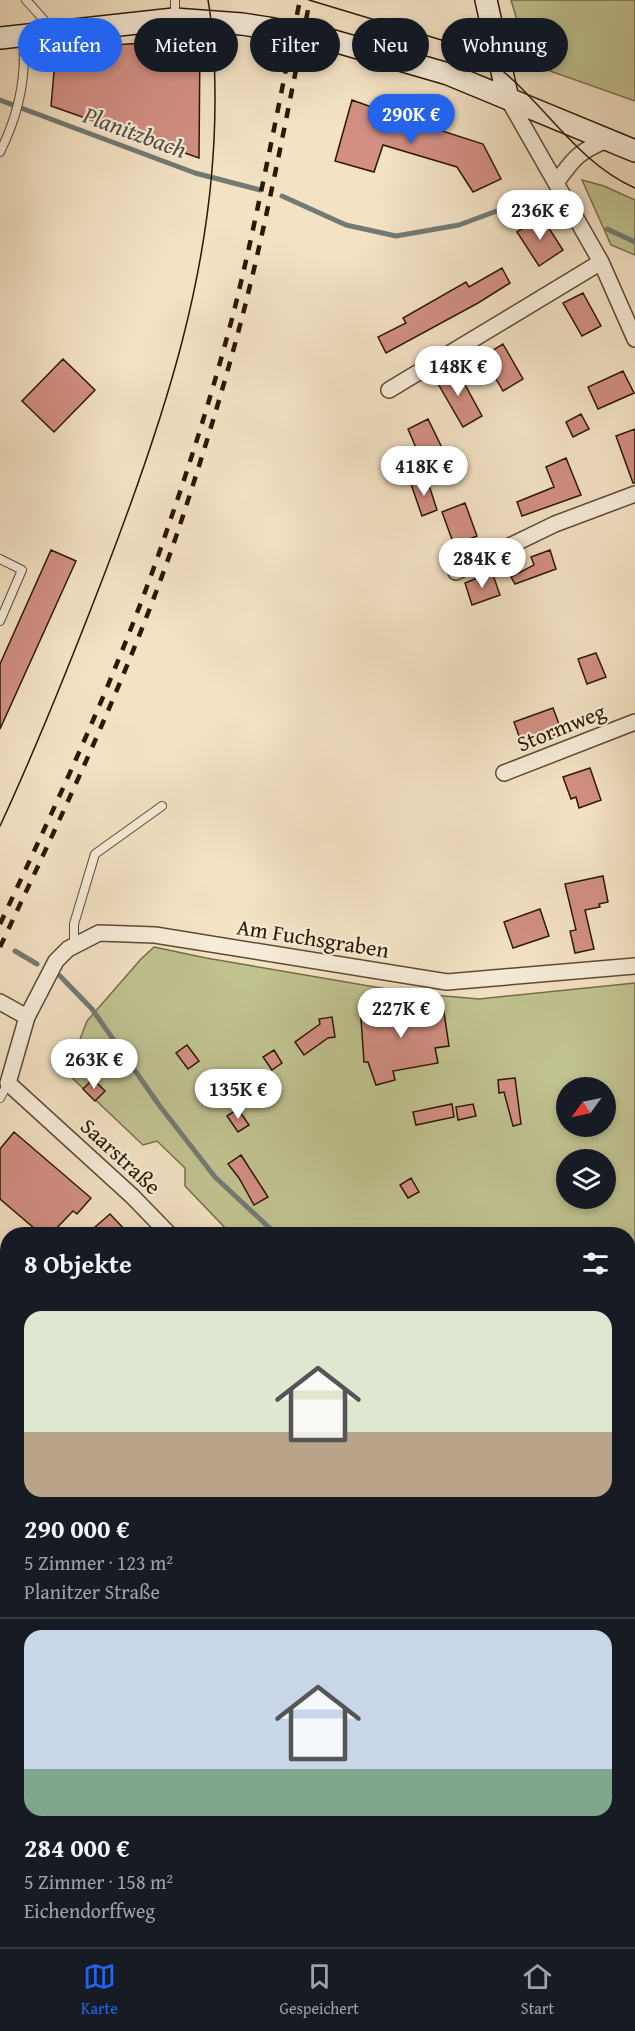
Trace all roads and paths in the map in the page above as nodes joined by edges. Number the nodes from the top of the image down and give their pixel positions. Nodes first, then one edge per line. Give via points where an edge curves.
1 (26, 0) edge
2 (486, 0) edge
3 (175, 10) edge
4 (42, 18) edge
5 (122, 19) edge
6 (18, 36) edge
7 (0, 38) edge
8 (24, 72) edge
9 (508, 99) junction
10 (607, 140) junction
11 (635, 151) edge
12 (0, 152) edge
13 (556, 183) junction
14 (601, 262) junction
15 (635, 339) edge
16 (388, 390) dead end
17 (635, 494) edge
18 (0, 559) edge
19 (456, 572) dead end
20 (0, 621) edge
21 (635, 722) edge
22 (504, 774) dead end
23 (162, 806) dead end
24 (74, 945) junction
25 (635, 966) edge
26 (0, 1002) edge
27 (27, 1017) junction
28 (8, 1083) junction
29 (0, 1098) edge
30 (162, 1227) edge

1 - 4 lane
2 - 9 main road
3 - 5 main road
3 - 9 main road via 327,39 448,74
6 - 7 main road
8 - 12 lane via 10,132
9 - 10 main road
9 - 13 street
10 - 11 main road
10 - 13 street via 573,159
13 - 14 street
14 - 15 street
14 - 16 street
17 - 19 street via 555,525
18 - 20 lane via 22,570
21 - 22 street, Stormweg
23 - 24 lane via 94,854 74,924
24 - 25 street, Am Fuchsgraben via 99,933 125,932 447,982
24 - 27 street, Am Fuchsgraben via 56,961
26 - 27 street
27 - 28 street
28 - 29 lane
28 - 30 street, Saarstraße

